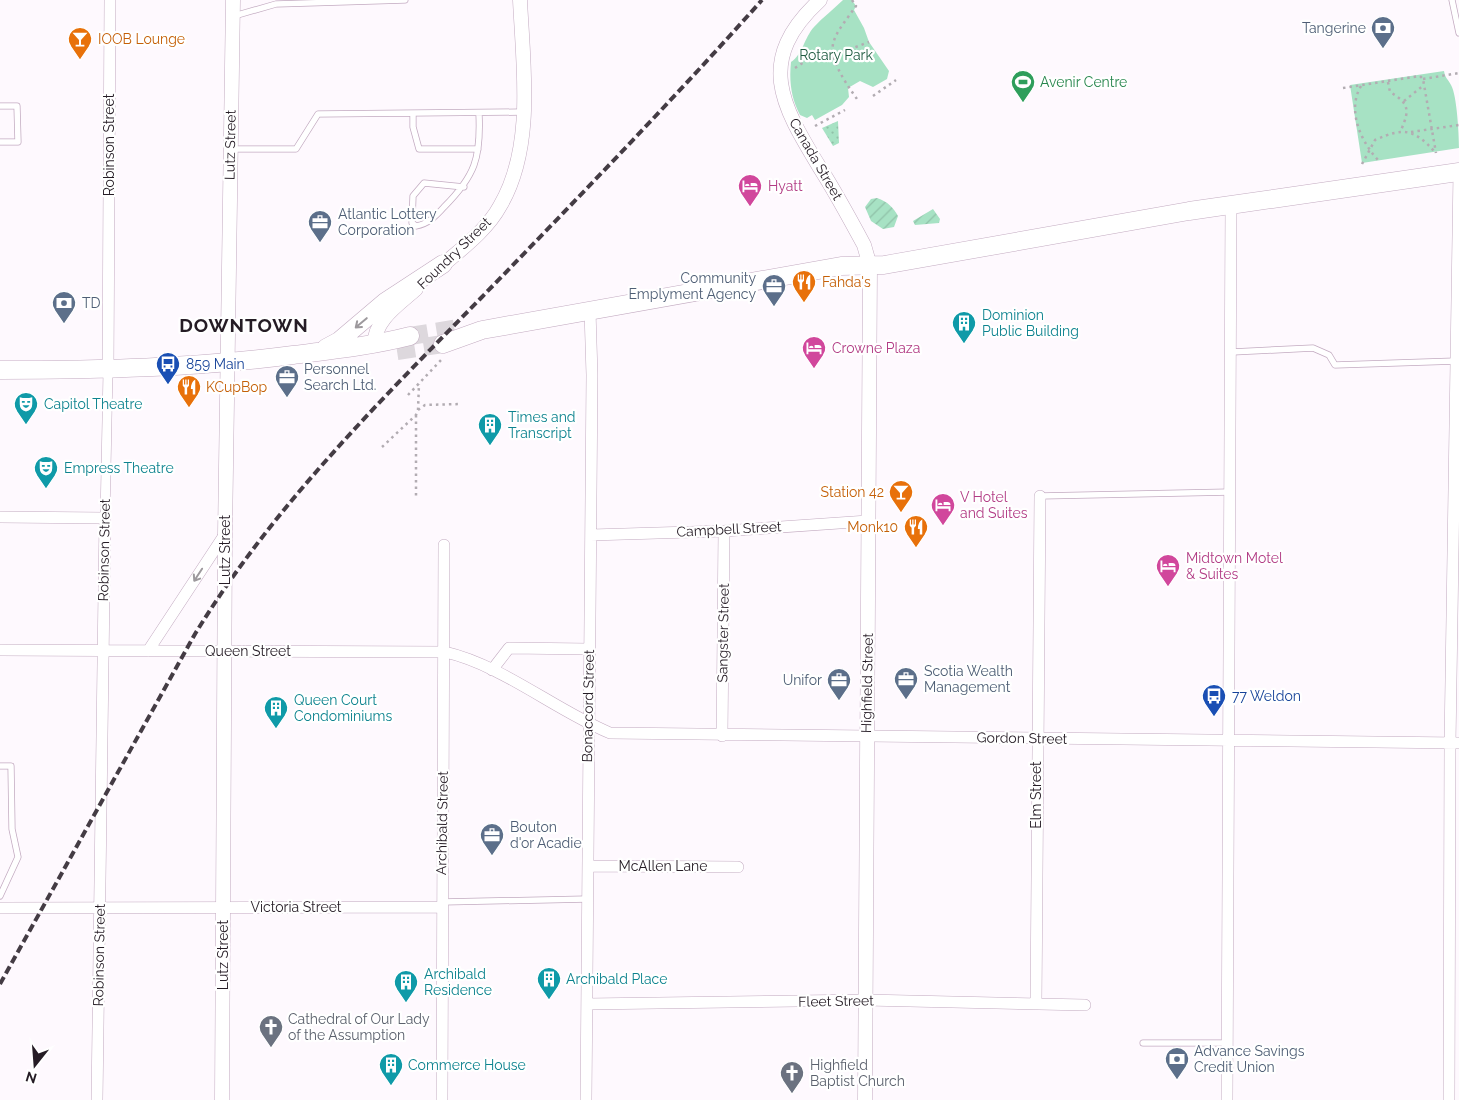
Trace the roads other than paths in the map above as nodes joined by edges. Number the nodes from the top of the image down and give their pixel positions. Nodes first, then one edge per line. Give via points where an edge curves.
1 (110, 0) edge
2 (233, 0) edge
3 (405, 0) edge
4 (520, 0) edge
5 (820, 0) edge
6 (1452, 0) edge
7 (314, 1) edge
8 (276, 2) edge
9 (233, 17) junction
10 (1459, 33) edge
11 (0, 106) edge
12 (525, 112) junction
13 (413, 114) junction
14 (479, 114) junction
15 (0, 142) edge
16 (230, 149) junction
17 (478, 149) junction
18 (1459, 172) edge
19 (464, 187) junction
20 (1232, 204) junction
21 (1458, 256) edge
22 (443, 264) junction
23 (870, 266) junction
24 (590, 312) junction
25 (459, 328) tunnel mouth
26 (482, 330) junction
27 (410, 336) tunnel mouth
28 (374, 345) junction
29 (446, 349) tunnel mouth
30 (397, 351) tunnel mouth
31 (1232, 352) junction
32 (312, 353) junction
33 (1456, 361) junction
34 (228, 364) junction
35 (0, 370) edge
36 (108, 370) junction
37 (1230, 492) junction
38 (1040, 496) joint
39 (0, 517) edge
40 (104, 518) junction
41 (868, 521) junction
42 (724, 530) junction
43 (225, 534) junction
44 (591, 535) junction
45 (444, 546) dead end
46 (1456, 556) edge
47 (1455, 611) edge
48 (589, 649) junction
49 (0, 650) edge
50 (103, 651) junction
51 (148, 651) junction
52 (225, 651) junction
53 (445, 652) junction
54 (492, 670) junction
55 (588, 723) junction
56 (722, 736) junction
57 (866, 737) junction
58 (1036, 738) junction
59 (1228, 742) junction
60 (1454, 743) edge
61 (0, 766) edge
62 (1454, 857) edge
63 (588, 866) junction
64 (738, 866) dead end
65 (0, 896) edge
66 (587, 899) junction
67 (441, 904) junction
68 (100, 907) junction
69 (0, 908) edge
70 (223, 908) junction
71 (866, 1000) junction
72 (587, 1004) junction
73 (1036, 1004) junction
74 (1085, 1005) dead end
75 (1226, 1042) junction
76 (1144, 1043) dead end
77 (97, 1100) edge
78 (222, 1100) edge
79 (442, 1100) edge
80 (586, 1100) edge
81 (865, 1100) edge
82 (1227, 1100) edge
83 (1449, 1100) edge

1 - 36 street, Robinson Street
2 - 9 street, Lutz Street
3 - 7 lane
4 - 12 street, Foundry Street
5 - 23 street, Canada Street via 796,26 786,46 781,88 796,128 864,244
6 - 10 lane
7 - 8 lane
8 - 9 lane
9 - 16 street, Lutz Street
11 - 15 lane via 17,106 18,142
12 - 14 lane
12 - 22 street, Foundry Street via 518,153 500,207
13 - 14 lane
13 - 16 lane via 318,114 296,149
13 - 17 lane via 419,149
14 - 17 lane
16 - 34 street, Lutz Street
17 - 19 lane via 473,170
18 - 20 main road
18 - 21 street
19 - 19 lane via 425,225 412,223 413,196 424,183
20 - 23 main road
20 - 31 street
21 - 33 street
22 - 28 street, Foundry Street via 382,320
22 -> 32 main road via 386,302 339,341
23 - 24 main road via 841,266
23 - 41 street, Highfield Street
24 - 26 main road
24 - 44 street, Bonaccord Street
25 - 26 main road
26 - 29 main road
27 - 28 main road
28 - 30 main road
28 - 32 main road
31 - 33 lane via 1313,348 1329,355 1335,364
31 - 37 street
32 - 34 main road
33 - 46 street
34 - 36 main road
34 - 43 street, Lutz Street
35 - 36 main road
36 - 40 street, Robinson Street
37 - 38 lane
37 - 59 street
38 - 58 street, Elm Street
39 - 40 street
40 - 50 street, Robinson Street
41 - 42 street, Campbell Street
41 - 57 street, Highfield Street
42 - 44 street, Campbell Street
42 - 56 street, Sangster Street
43 -> 51 street
43 - 52 street, Lutz Street
44 - 48 street, Bonaccord Street
45 - 53 street, Archibald Street
46 - 47 street
47 - 60 street
48 - 54 street via 509,648
48 - 55 street, Bonaccord Street
49 - 50 street, Queen Street
50 - 51 street, Queen Street
50 - 68 street, Robinson Street
51 - 52 street, Queen Street
52 - 53 street, Queen Street
52 - 70 street, Lutz Street
53 - 54 street, Queen Street via 470,658
53 - 67 street, Archibald Street
54 - 55 street, Queen Street
55 - 56 street, Gordon Street via 610,733
55 - 63 street, Bonaccord Street
56 - 57 street, Gordon Street
57 - 58 street, Gordon Street
57 - 71 street, Highfield Street
58 - 59 street, Gordon Street
58 - 73 street, Elm Street
59 - 60 street, Gordon Street
59 - 75 street
60 - 62 street
61 - 65 lane via 11,766 12,829 18,857
62 - 83 street
63 - 64 street, McAllen Lane
63 - 66 street, Bonaccord Street
66 - 67 lane
66 - 72 street, Bonaccord Street
67 - 70 street, Victoria Street
67 - 79 street, Archibald Street
68 - 69 street, Victoria Street
68 - 70 street, Victoria Street
68 - 77 street, Robinson Street
70 - 78 street, Lutz Street
71 - 72 street, Fleet Street
71 - 73 street, Fleet Street
71 - 81 street, Highfield Street
72 - 80 street, Bonaccord Street
73 - 74 street, Fleet Street
75 - 76 lane
75 - 82 street

